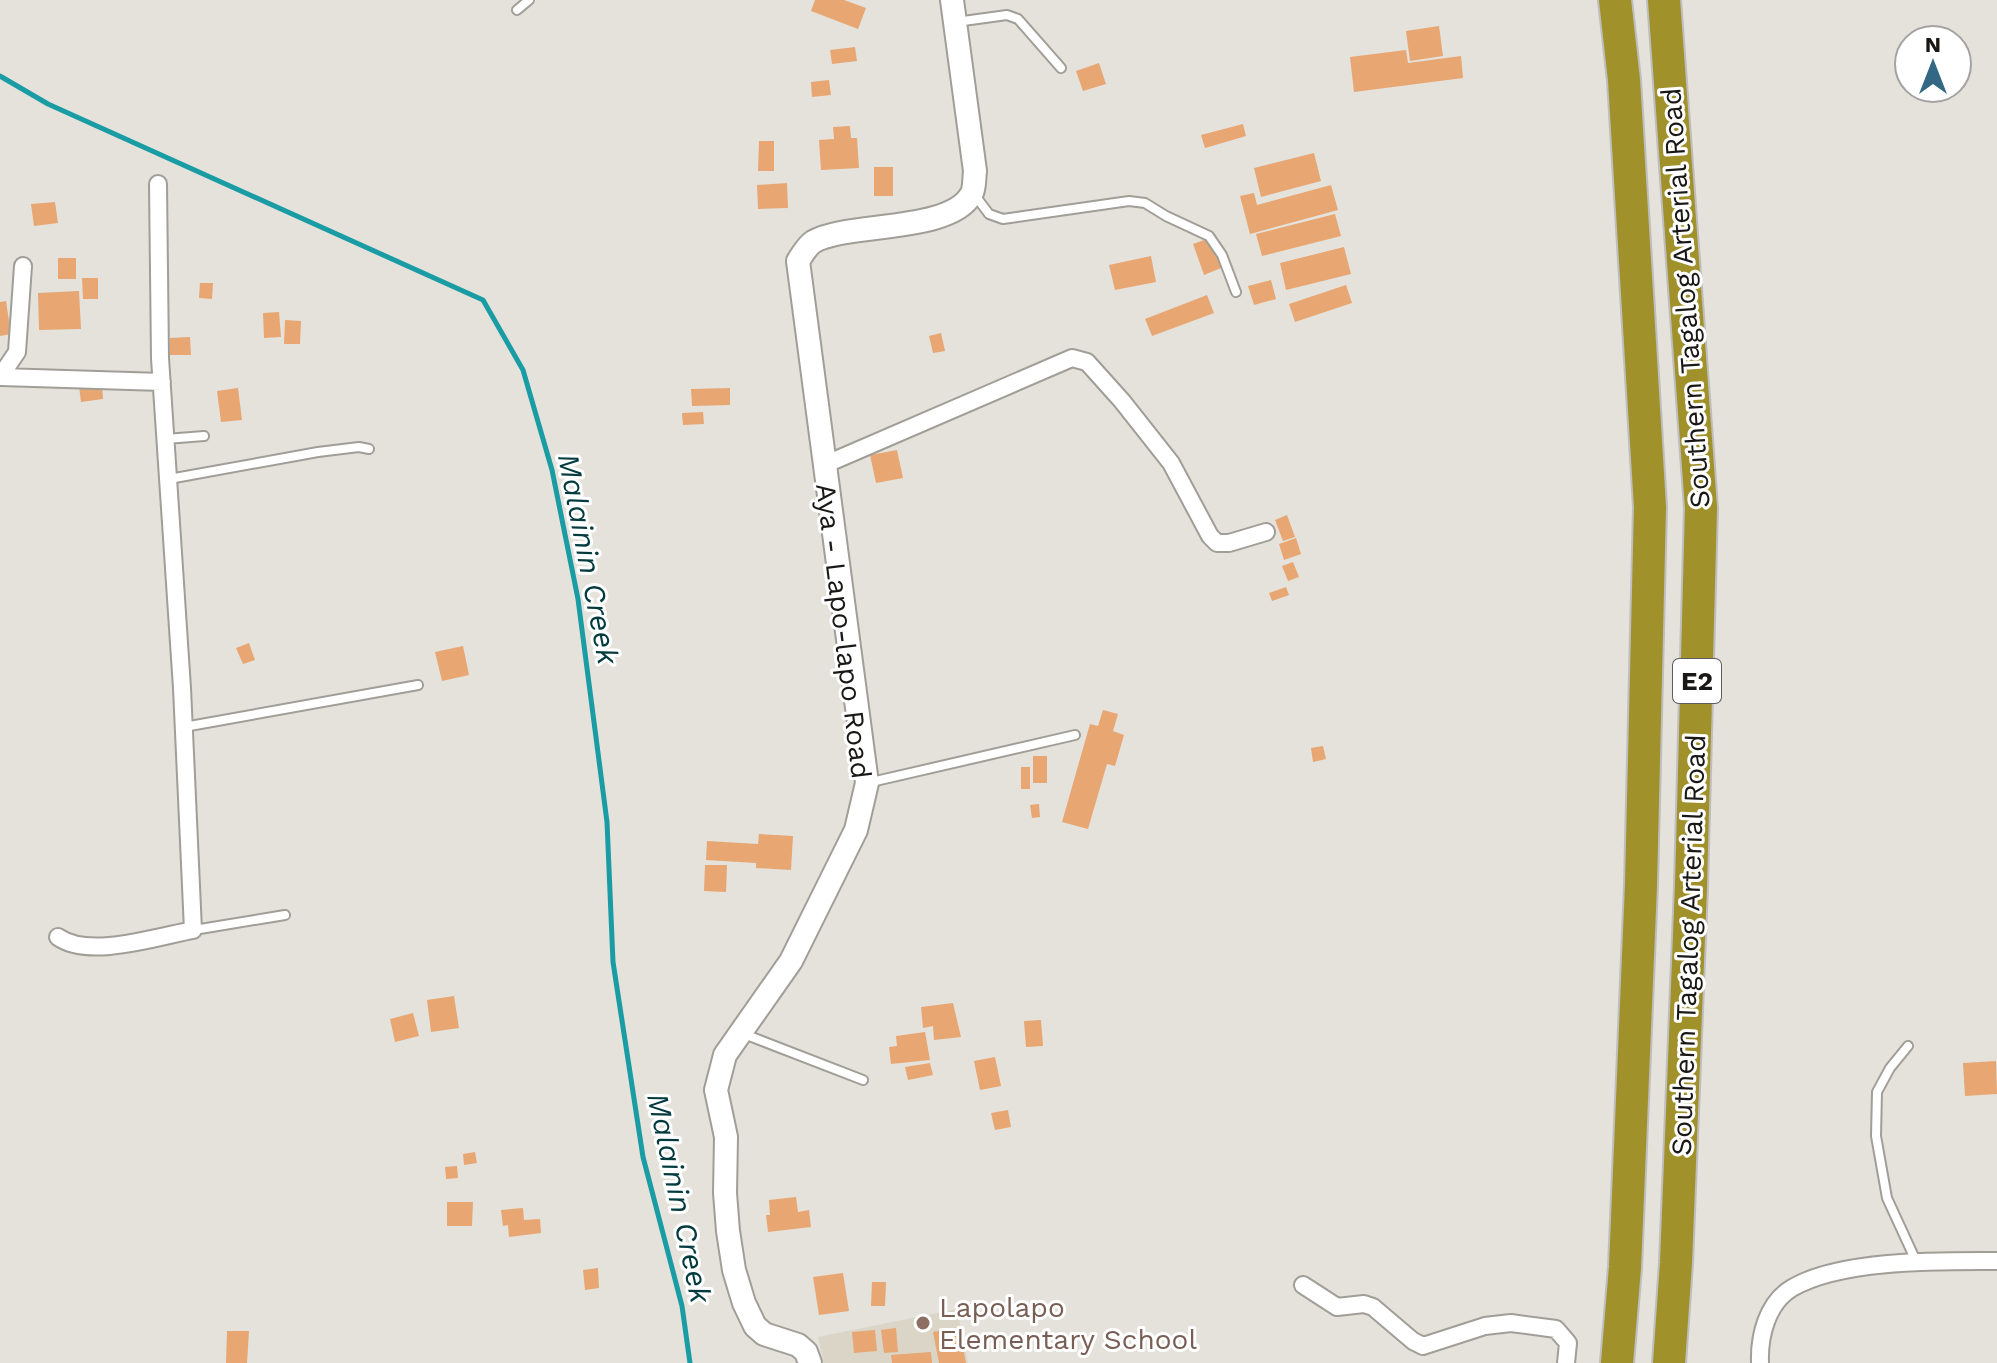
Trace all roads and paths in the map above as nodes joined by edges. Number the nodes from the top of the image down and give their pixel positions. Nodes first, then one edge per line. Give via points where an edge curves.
1 (529, 0) edge
2 (1615, 0) edge
3 (1664, 0) edge
4 (517, 10) dead end
5 (954, 11) edge
6 (1061, 68) dead end
7 (158, 184) dead end
8 (973, 193) junction
9 (23, 266) dead end
10 (1236, 292) dead end
11 (0, 377) edge
12 (162, 382) junction
13 (204, 436) dead end
14 (165, 440) junction
15 (369, 449) dead end
16 (824, 465) junction
17 (168, 479) junction
18 (1266, 532) dead end
19 (418, 685) dead end
20 (184, 727) junction
21 (1075, 735) dead end
22 (867, 783) junction
23 (285, 915) dead end
24 (193, 930) junction
25 (58, 937) dead end
26 (741, 1032) junction
27 (1908, 1046) dead end
28 (863, 1080) dead end
29 (1916, 1261) junction
30 (1997, 1261) edge
31 (1303, 1285) dead end
32 (810, 1363) edge
33 (1566, 1363) edge
34 (1617, 1363) edge
35 (1669, 1363) edge
36 (1760, 1363) edge

1 - 4 lane
2 - 34 highway, Southern Tagalog Arterial Road / E2 via 1650,507 1640,916
3 - 35 highway, Southern Tagalog Arterial Road / E2 via 1701,508 1691,902
5 - 6 lane via 1018,19
5 - 8 street via 975,171
7 - 12 street
8 - 10 lane via 989,214 1003,219 1145,203 1209,236
8 - 16 street, Aya - Lapo-lapo Road via 960,208 810,243 798,261
9 - 11 street via 17,352
11 - 12 street
12 - 14 street
13 - 14 lane
14 - 17 street
15 - 17 lane via 318,452
16 - 18 street via 1080,359 1171,463 1217,543
16 - 22 street, Aya - Lapo-lapo Road
17 - 20 street
19 - 20 lane
20 - 24 street
21 - 22 lane
22 - 26 street, Aya - Lapo-lapo Road via 856,830 791,961
23 - 24 lane
24 - 25 street via 99,947 68,944
26 - 28 lane
26 - 32 street, Aya - Lapo-lapo Road via 725,1055 716,1090 726,1137 725,1193 734,1270 755,1326 798,1345
27 - 29 lane via 1877,1092 1876,1136 1887,1198
29 - 30 street
29 - 36 street via 1819,1276 1790,1289 1770,1312 1759,1342
31 - 33 street via 1337,1307 1373,1307 1423,1346 1485,1326 1511,1323 1556,1329 1568,1343

